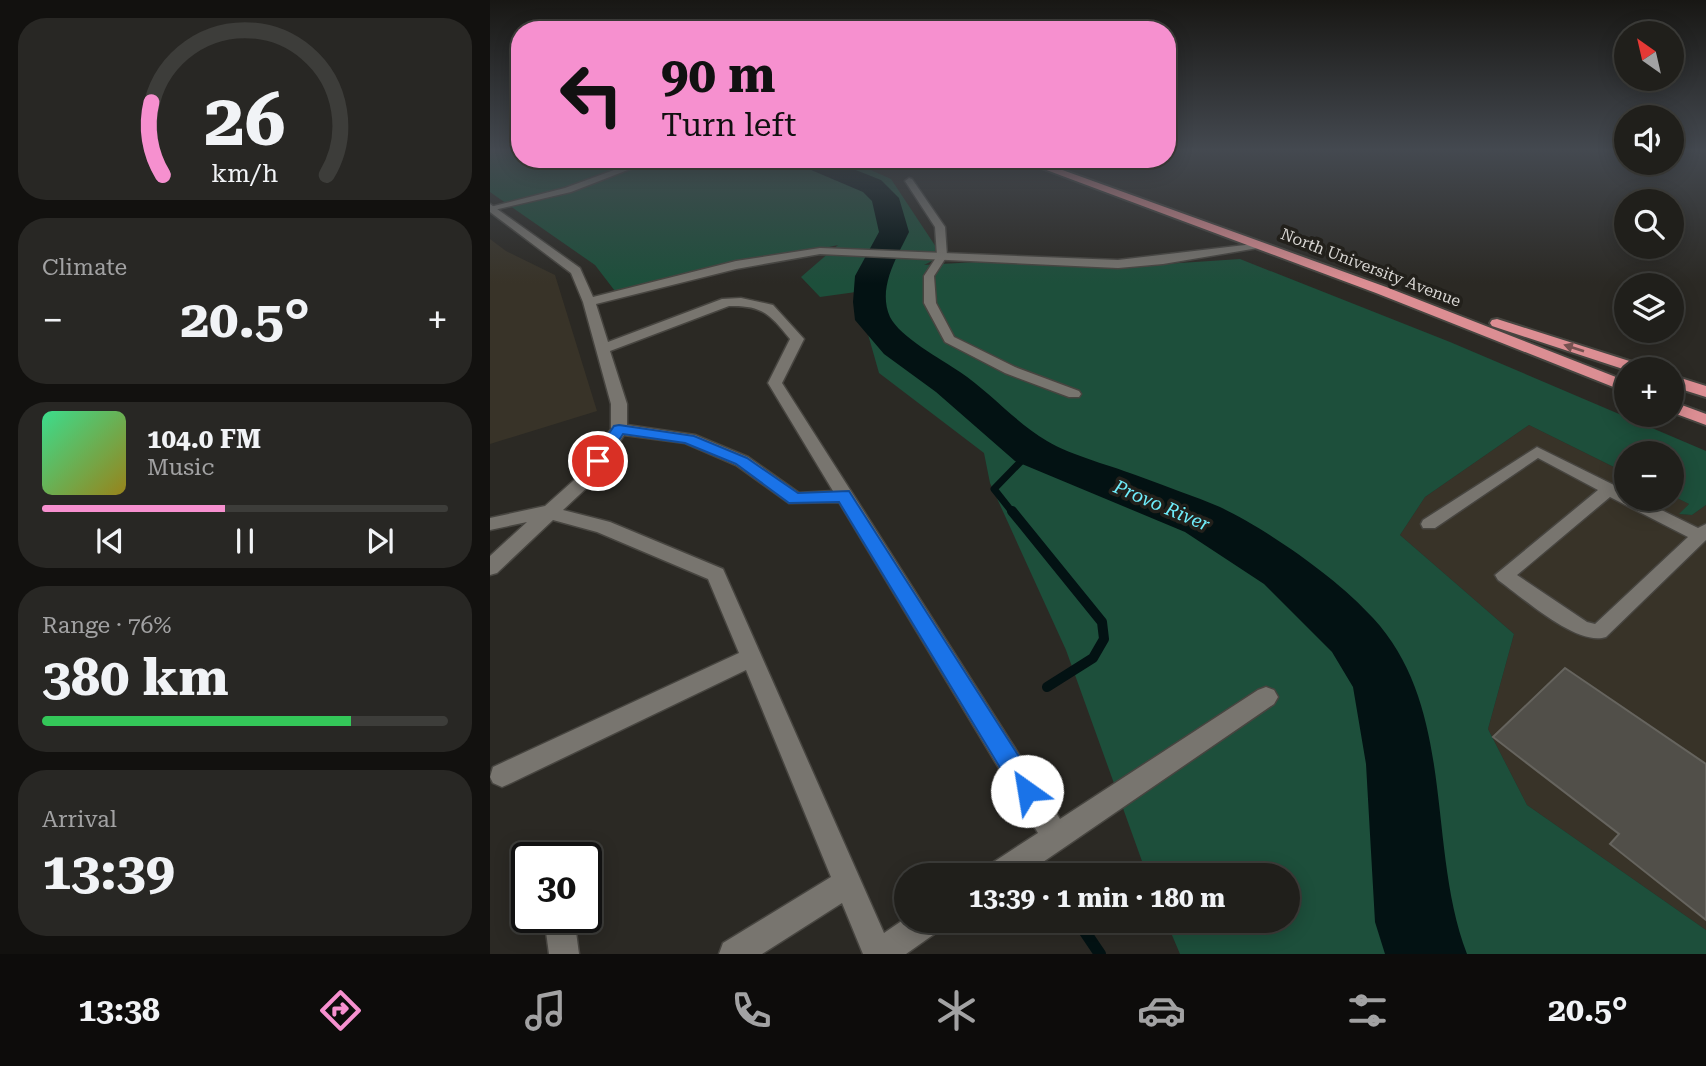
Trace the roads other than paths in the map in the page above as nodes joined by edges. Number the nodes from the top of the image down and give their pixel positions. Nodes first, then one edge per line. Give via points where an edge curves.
1 (549, 195) edge
2 (918, 195) edge
3 (1119, 195) edge
4 (491, 208) edge
5 (1258, 245) junction
6 (942, 256) junction
7 (1381, 290) junction
8 (589, 302) junction
9 (603, 349) junction
10 (1614, 361) edge
11 (1614, 382) edge
12 (1684, 384) edge
13 (1706, 392) edge
14 (1074, 394) dead end
15 (1684, 411) edge
16 (1706, 420) edge
17 (619, 429) junction
18 (1608, 490) junction
19 (1614, 493) edge
20 (843, 494) junction
21 (1653, 511) edge
22 (547, 513) junction
23 (490, 524) edge
24 (1429, 524) dead end
25 (1703, 533) edge
26 (490, 568) edge
27 (752, 657) junction
28 (1266, 697) dead end
29 (502, 775) dead end
30 (1056, 837) junction
31 (1017, 863) edge
32 (848, 883) junction
33 (561, 933) edge
34 (910, 933) edge
35 (564, 954) edge
36 (734, 954) edge
37 (879, 954) edge

1 - 4 lane
2 - 6 lane via 940,227
3 - 5 highway, North University Avenue
4 - 8 street via 576,271
5 - 6 street via 1118,264
5 - 7 highway, North University Avenue
6 - 8 street via 805,252
6 - 14 lane via 929,276 930,303 949,339 1010,370
10 -> 7 highway
7 - 11 highway, North University Avenue
8 - 9 street
9 - 17 street via 619,404
9 - 20 street via 727,302 748,301 774,309 797,339 775,383
12 - 13 highway
15 - 16 highway
17 - 20 street via 689,439 742,461 795,499
17 - 22 street via 588,477
18 - 19 lane
18 - 24 lane via 1536,452
18 - 25 lane via 1504,575 1582,628 1599,632
20 - 30 street
21 - 25 lane
22 - 23 street
22 - 26 street
22 - 27 street via 603,527 716,574
27 - 29 street
27 - 32 street
28 - 30 street
30 - 31 street
32 - 36 street
32 - 37 street
33 - 35 street
34 - 37 street

